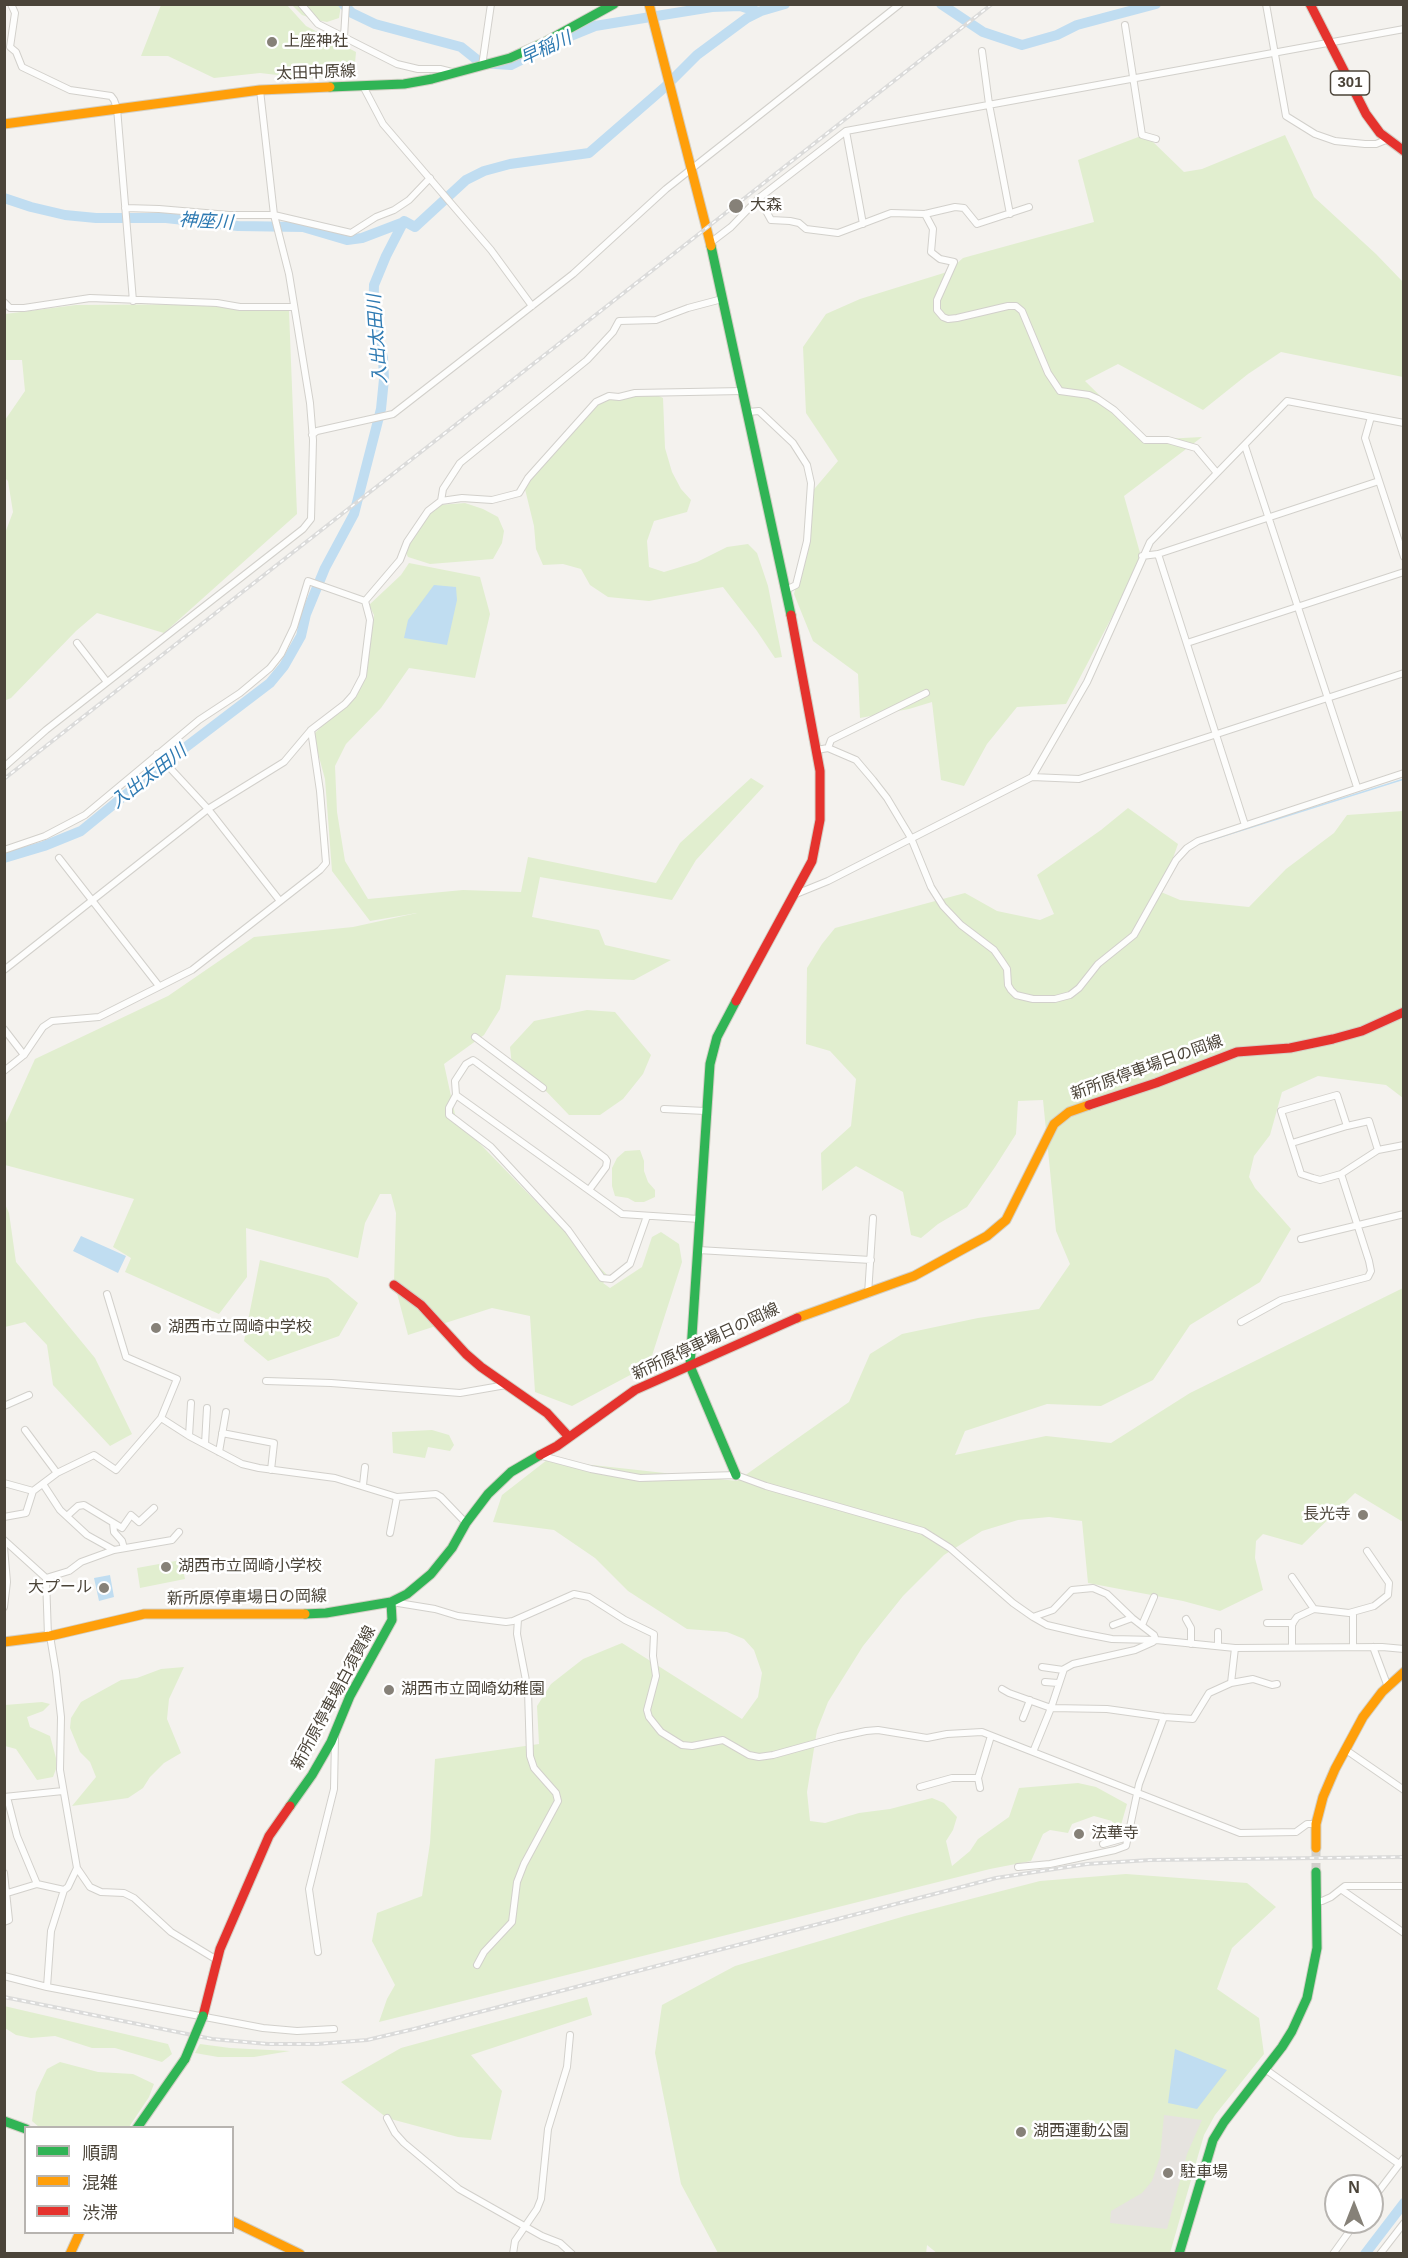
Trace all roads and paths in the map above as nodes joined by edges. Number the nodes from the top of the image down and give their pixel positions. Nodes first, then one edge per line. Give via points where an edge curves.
1 (11, 4) edge
2 (301, 4) edge
3 (346, 4) edge
4 (492, 4) edge
5 (614, 4) edge
6 (649, 4) edge
7 (900, 4) edge
8 (1266, 4) edge
9 (1310, 4) edge
10 (1125, 25) dead end
11 (1404, 29) edge
12 (344, 37) junction
13 (1329, 41) junction
14 (982, 51) dead end
15 (1274, 52) junction
16 (482, 67) junction
17 (457, 73) junction
18 (1131, 78) junction
19 (363, 86) junction
20 (260, 90) junction
21 (989, 104) junction
22 (117, 108) junction
23 (4, 124) edge
24 (846, 131) junction
25 (1156, 139) dead end
26 (1386, 140) junction
27 (1404, 151) edge
28 (691, 170) junction
29 (430, 177) junction
30 (759, 198) junction
31 (1029, 207) dead end
32 (126, 208) junction
33 (925, 214) junction
34 (1010, 214) junction
35 (274, 215) junction
36 (863, 224) junction
37 (710, 243) junction
38 (722, 299) junction
39 (133, 301) junction
40 (4, 302) edge
41 (532, 306) junction
42 (293, 307) junction
43 (743, 391) junction
44 (748, 412) junction
45 (1371, 417) junction
46 (1404, 423) edge
47 (312, 435) junction
48 (1245, 446) junction
49 (1217, 472) junction
50 (1379, 482) junction
51 (441, 501) junction
52 (1268, 517) junction
53 (1158, 554) junction
54 (1142, 556) junction
55 (1404, 557) edge
56 (1404, 572) edge
57 (786, 590) junction
58 (365, 601) junction
59 (1297, 607) junction
60 (76, 643) dead end
61 (1187, 643) junction
62 (1404, 673) edge
63 (107, 682) junction
64 (926, 693) dead end
65 (1327, 698) junction
66 (311, 730) junction
67 (1216, 734) junction
68 (828, 748) junction
69 (818, 750) junction
70 (157, 754) junction
71 (4, 767) edge
72 (1404, 773) edge
73 (1032, 777) junction
74 (1357, 787) junction
75 (208, 808) junction
76 (1245, 825) junction
77 (911, 838) junction
78 (4, 850) edge
79 (59, 858) dead end
80 (796, 894) junction
81 (92, 900) junction
82 (280, 901) junction
83 (4, 970) edge
84 (159, 986) junction
85 (1404, 1012) edge
86 (4, 1029) edge
87 (475, 1037) dead end
88 (24, 1055) junction
89 (4, 1071) edge
90 (543, 1088) dead end
91 (456, 1095) junction
92 (664, 1109) dead end
93 (705, 1111) junction
94 (1347, 1126) junction
95 (1292, 1143) junction
96 (1404, 1145) edge
97 (1378, 1150) junction
98 (1341, 1174) junction
99 (589, 1190) junction
100 (1404, 1214) edge
101 (647, 1216) junction
102 (873, 1218) dead end
103 (699, 1220) junction
104 (1357, 1225) junction
105 (1301, 1239) dead end
106 (698, 1250) junction
107 (871, 1260) junction
108 (394, 1285) dead end
109 (107, 1294) dead end
110 (868, 1294) junction
111 (1241, 1322) dead end
112 (690, 1366) junction
113 (266, 1381) dead end
114 (506, 1385) junction
115 (29, 1395) dead end
116 (191, 1403) dead end
117 (4, 1406) edge
118 (207, 1408) dead end
119 (226, 1412) dead end
120 (161, 1418) junction
121 (25, 1430) dead end
122 (222, 1433) junction
123 (189, 1436) junction
124 (569, 1437) junction
125 (205, 1444) junction
126 (219, 1452) junction
127 (542, 1456) junction
128 (365, 1467) dead end
129 (271, 1470) junction
130 (57, 1473) junction
131 (736, 1475) junction
132 (4, 1483) edge
133 (43, 1484) junction
134 (363, 1485) junction
135 (33, 1491) junction
136 (397, 1497) junction
137 (154, 1508) dead end
138 (67, 1516) junction
139 (4, 1517) edge
140 (113, 1523) junction
141 (466, 1523) junction
142 (122, 1528) junction
143 (179, 1533) dead end
144 (390, 1533) dead end
145 (116, 1535) junction
146 (4, 1540) edge
147 (4, 1547) edge
148 (124, 1548) junction
149 (114, 1550) junction
150 (1367, 1551) dead end
151 (1292, 1576) dead end
152 (46, 1578) junction
153 (1154, 1598) dead end
154 (391, 1602) junction
155 (4, 1607) edge
156 (1314, 1609) junction
157 (1353, 1612) junction
158 (1033, 1617) junction
159 (1132, 1618) junction
160 (518, 1619) junction
161 (1186, 1619) dead end
162 (1267, 1623) dead end
163 (1293, 1623) junction
164 (1113, 1625) dead end
165 (1142, 1625) junction
166 (1218, 1632) dead end
167 (49, 1636) junction
168 (1156, 1640) junction
169 (4, 1642) edge
170 (1191, 1644) junction
171 (1218, 1646) junction
172 (1292, 1647) junction
173 (1353, 1647) junction
174 (1373, 1647) junction
175 (1235, 1648) junction
176 (1404, 1650) edge
177 (1042, 1667) dead end
178 (1063, 1670) junction
179 (1404, 1672) edge
180 (1045, 1682) dead end
181 (1058, 1683) junction
182 (1231, 1683) junction
183 (1277, 1684) dead end
184 (1388, 1687) junction
185 (1002, 1689) dead end
186 (1030, 1701) junction
187 (1052, 1708) junction
188 (1164, 1717) junction
189 (1023, 1718) dead end
190 (335, 1731) junction
191 (991, 1736) junction
192 (1346, 1750) junction
193 (1033, 1752) junction
194 (978, 1778) junction
195 (920, 1787) dead end
196 (980, 1788) dead end
197 (1404, 1790) edge
198 (63, 1791) junction
199 (1137, 1793) junction
200 (6, 1797) edge
201 (1316, 1824) junction
202 (1128, 1836) junction
203 (1103, 1844) dead end
204 (1316, 1848) tunnel mouth
205 (1018, 1867) dead end
206 (77, 1868) junction
207 (1316, 1872) tunnel mouth
208 (4, 1873) edge
209 (37, 1884) junction
210 (1404, 1886) edge
211 (64, 1890) junction
212 (1342, 1890) junction
213 (6, 1893) edge
214 (1316, 1901) junction
215 (4, 1922) edge
216 (1404, 1932) edge
217 (318, 1952) dead end
218 (217, 1960) junction
219 (477, 1965) dead end
220 (4, 1976) edge
221 (47, 1987) junction
222 (203, 2016) junction
223 (334, 2029) dead end
224 (570, 2035) dead end
225 (1265, 2069) junction
226 (387, 2118) dead end
227 (4, 2121) edge
228 (138, 2126) edge
229 (24, 2128) edge
230 (1401, 2161) edge
231 (1384, 2184) edge
232 (234, 2222) edge
233 (1404, 2223) edge
234 (525, 2225) junction
235 (79, 2234) edge
236 (1347, 2234) edge
237 (293, 2252) edge
238 (1182, 2252) edge
239 (70, 2253) edge
240 (513, 2253) edge
241 (572, 2253) edge
242 (1333, 2253) edge
243 (1380, 2253) edge

1 - 22 street via 15,13 10,46 22,67 70,90 111,96
2 - 12 street via 318,24
3 - 12 street
4 - 16 street
5 - 16 main road, 太田中原線 via 545,42
6 - 28 main road
7 - 28 street
8 - 15 street
9 - 13 main road, 301
10 - 18 street
11 - 13 street
12 - 17 street via 397,64
13 - 15 street
13 - 26 main road, 301 via 1366,114
14 - 21 street
15 - 18 street
15 - 26 street via 1290,120 1335,141 1376,144
16 - 17 main road, 太田中原線
17 - 19 main road, 太田中原線 via 404,84
18 - 21 street
18 - 25 street via 1142,135
19 - 20 main road, 太田中原線
19 - 29 street via 383,124
20 - 22 main road, 太田中原線
20 - 35 street
21 - 24 street
21 - 34 street
22 - 23 main road, 太田中原線
22 - 32 street
24 - 30 street
24 - 36 street
26 - 27 main road, 301
28 - 37 main road
28 - 41 street
29 - 35 street via 409,200 351,233
29 - 41 street via 492,250
30 - 36 street via 771,220 799,223 806,229 838,233
30 - 37 street
31 - 34 street
32 - 35 street
32 - 39 street
33 - 34 street via 964,208 977,224
33 - 36 street via 891,213
33 - 49 street via 933,228 931,252 954,262 937,300 943,317 957,318 1016,306 1022,311 1048,373 1060,391 1098,399 1145,440 1168,440 1196,448
35 - 42 street
37 - 38 main road
38 - 43 main road
38 - 51 street via 656,320 619,321 587,360 460,463 443,489
39 - 40 street via 90,298 24,308 10,308
39 - 42 street
41 - 47 street via 393,414
42 - 47 street
43 - 44 main road
43 - 51 street via 609,396 596,402 519,493 492,500
44 - 57 main road
44 - 57 street via 759,411 793,443 807,465 811,483 807,541 796,585
45 - 46 street
45 - 48 street via 1287,401
45 - 50 street via 1365,438
47 - 63 street via 310,519 303,529
48 - 49 street
48 - 52 street
49 - 54 street via 1165,524
50 - 52 street
50 - 55 street
51 - 58 street via 428,512 407,542 400,560
52 - 53 street
52 - 59 street
53 - 54 street
53 - 61 street
54 - 73 street via 1087,682
56 - 59 street
57 - 69 main road
58 - 66 street via 369,620 363,676 345,704
58 - 70 street via 308,581 294,627 270,668
59 - 61 street
59 - 65 street
60 - 63 street
61 - 67 street
62 - 65 street
63 - 71 street
64 - 68 street via 831,740
65 - 67 street
65 - 74 street
66 - 75 street via 284,762
66 - 82 street via 326,863
67 - 73 street via 1079,779
67 - 76 street
68 - 69 street
68 - 77 street via 856,760 888,798
69 - 80 main road via 820,820 812,861
70 - 75 street
70 - 78 street via 85,815 45,836
72 - 74 street
73 - 77 street
74 - 76 street
75 - 81 street
75 - 82 street
76 - 77 street via 1187,848 1176,860 1134,934 1098,964 1079,988 1055,999 1033,999 1011,990 1007,969 994,950 961,926 943,906
77 - 80 street
79 - 81 street
80 - 93 main road via 717,1037
81 - 83 street
81 - 84 street
82 - 84 street via 192,970
84 - 88 street via 99,1017 52,1022 43,1027
85 - 110 main road, 新所原停車場日の岡線 via 1333,1039 1290,1048 1237,1052 1069,1112 1054,1124 1006,1220 946,1260
86 - 88 street
87 - 90 street
88 - 89 street
91 - 99 street
91 - 99 street via 455,1081 469,1061 476,1062 605,1158 606,1167
91 - 101 street via 448,1108 449,1115 501,1157 568,1230 602,1278 611,1279 630,1264
92 - 93 street
93 - 103 main road
94 - 95 street
94 - 95 street via 1337,1095 1281,1111
94 - 97 street via 1369,1121
95 - 98 street via 1301,1174 1320,1180
96 - 97 street
97 - 98 street
98 - 104 street
99 - 101 street via 622,1214
100 - 104 street
101 - 103 street
102 - 107 street
103 - 106 main road
104 - 105 street
104 - 111 street via 1369,1261 1368,1277 1281,1300
106 - 107 street
106 - 112 main road
107 - 110 street
108 - 114 main road via 421,1305 466,1354
109 - 120 street via 126,1357 177,1379
110 - 112 main road, 新所原停車場日の岡線 via 787,1321
112 - 124 main road, 新所原停車場日の岡線 via 635,1390
112 - 131 main road
113 - 114 street via 460,1393
114 - 124 main road via 547,1413
115 - 117 street
116 - 123 street
118 - 125 street
119 - 122 street
120 - 123 street
120 - 130 street via 116,1470 94,1455
121 - 130 street
122 - 126 street
122 - 129 street via 274,1443
123 - 125 street
124 - 127 main road, 新所原停車場日の岡線
125 - 126 street
126 - 129 street via 245,1465
127 - 131 street via 640,1478
127 - 141 main road, 新所原停車場日の岡線 via 511,1472
128 - 134 street
129 - 134 street
130 - 133 street
131 - 158 street via 936,1538
132 - 135 street
133 - 135 street
133 - 138 street
134 - 136 street
135 - 139 street via 26,1513
136 - 141 street via 436,1494
136 - 144 street
137 - 142 street via 139,1522 130,1515
138 - 140 street via 84,1505
138 - 149 street via 87,1535
140 - 142 street
140 - 145 street
141 - 154 main road, 新所原停車場日の岡線 via 431,1574
142 - 145 street
143 - 148 street via 172,1540
145 - 148 street
146 - 152 street
147 - 155 street
148 - 149 street
149 - 152 street
150 - 157 street via 1390,1586 1388,1595 1381,1602
151 - 156 street
152 - 167 street
153 - 165 street
154 - 160 street via 479,1619
154 - 167 main road, 新所原停車場日の岡線 via 296,1615 144,1614
154 - 190 main road, 新所原停車場白須賀線 via 392,1620 368,1660
156 - 157 street
156 - 163 street
157 - 173 street
158 - 159 street via 1053,1610 1072,1590 1089,1588 1107,1594
158 - 168 street via 1047,1625 1097,1637
159 - 164 street
159 - 165 street
160 - 191 street via 574,1594 589,1597 654,1634 656,1676 647,1710 649,1717 681,1745 723,1740 759,1757 866,1731 927,1738 982,1732
160 - 219 street via 517,1634 528,1691 530,1756 558,1801 517,1882 512,1922
161 - 170 street via 1191,1628
162 - 163 street
163 - 172 street
165 - 168 street
166 - 171 street
167 - 169 main road, 新所原停車場日の岡線
167 - 198 street via 61,1717
168 - 170 street
168 - 178 street via 1135,1650 1073,1664
170 - 171 street
171 - 175 street
172 - 173 street
172 - 175 street
173 - 174 street
174 - 176 street
174 - 184 street
175 - 182 street
177 - 178 street
178 - 181 street
179 - 184 main road
180 - 181 street
181 - 187 street
182 - 183 street via 1253,1679
182 - 188 street via 1209,1693 1193,1719
184 - 192 main road via 1363,1717
185 - 186 street
186 - 187 street
186 - 189 street
187 - 188 street via 1107,1709
187 - 193 street
188 - 199 street
190 - 217 street via 334,1789 309,1889
190 - 218 main road, 新所原停車場白須賀線 via 312,1775 269,1836
191 - 193 street
191 - 194 street
192 - 197 street
192 - 201 main road via 1323,1797
193 - 199 street
194 - 195 street via 952,1778
194 - 196 street
198 - 200 street
198 - 206 street
199 - 201 street via 1240,1833 1296,1832 1307,1824
199 - 202 street
200 - 209 street
201 - 204 main road
202 - 203 street
202 - 205 street via 1126,1846 1115,1850
206 - 211 street
206 - 218 street via 90,1887 134,1898 171,1932
207 - 214 main road
208 - 213 street
209 - 211 street
209 - 213 street
210 - 212 street via 1345,1886
211 - 221 street via 51,1930
212 - 214 street
212 - 216 street
213 - 215 street via 9,1920
214 - 225 main road via 1317,1948 1308,1998 1292,2031
218 - 222 main road, 新所原停車場白須賀線
220 - 221 street
221 - 222 street
222 - 223 street via 263,2028
222 - 228 main road, 新所原停車場白須賀線, bridge via 185,2059
224 - 234 street via 567,2067 548,2129 541,2199
225 - 230 street
225 - 238 main road via 1213,2140
226 - 234 street via 404,2144 459,2189
227 - 229 main road
230 - 231 street
232 - 237 main road
233 - 243 street
234 - 240 street
234 - 241 street
235 - 239 main road
236 - 242 street

